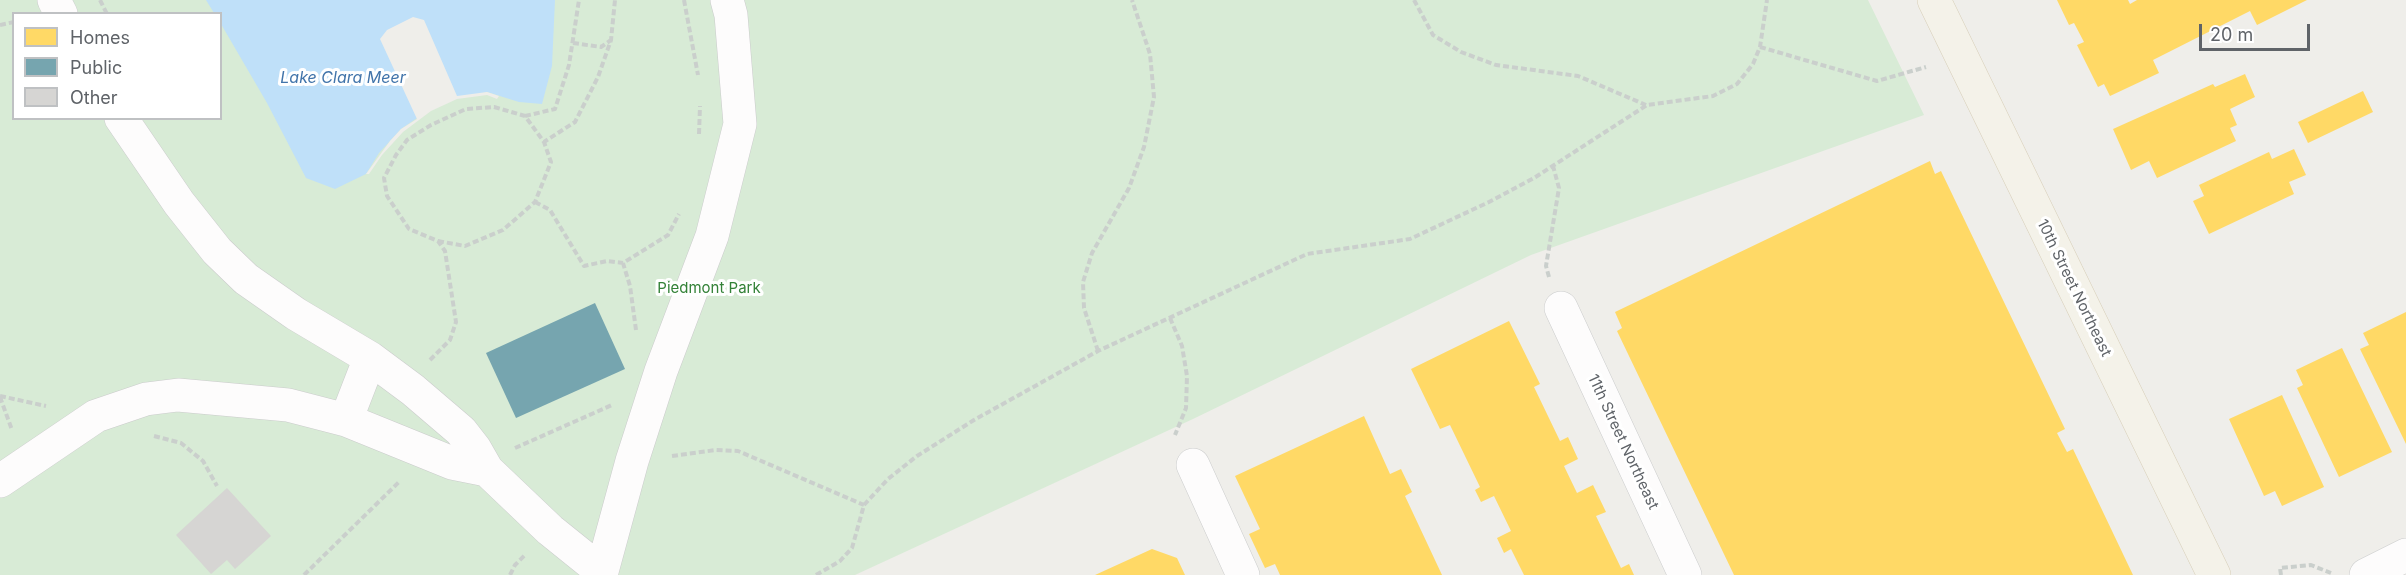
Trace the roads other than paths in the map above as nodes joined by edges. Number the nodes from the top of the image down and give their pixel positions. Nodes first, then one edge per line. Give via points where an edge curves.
1 (726, 0) edge
2 (1934, 0) edge
3 (122, 120) edge
4 (1562, 308) road end
5 (370, 358) junction
6 (346, 420) junction
7 (1193, 465) dead end
8 (487, 470) junction
9 (0, 481) edge
10 (2406, 555) edge
11 (601, 573) edge
12 (1243, 575) edge
13 (1685, 575) edge
14 (2214, 575) edge
15 (2366, 575) edge

1 - 11 street via 731,15 740,124 712,236 661,371
2 - 14 main road, 10th Street Northeast
3 - 5 street via 179,203 217,251 246,279
4 - 13 street, 11th Street Northeast
5 - 6 street
5 - 8 street via 461,431
6 - 8 street via 452,463
6 - 9 street via 288,405 228,398 178,395 146,399 96,416
7 - 12 street
8 - 11 street
10 - 15 street

